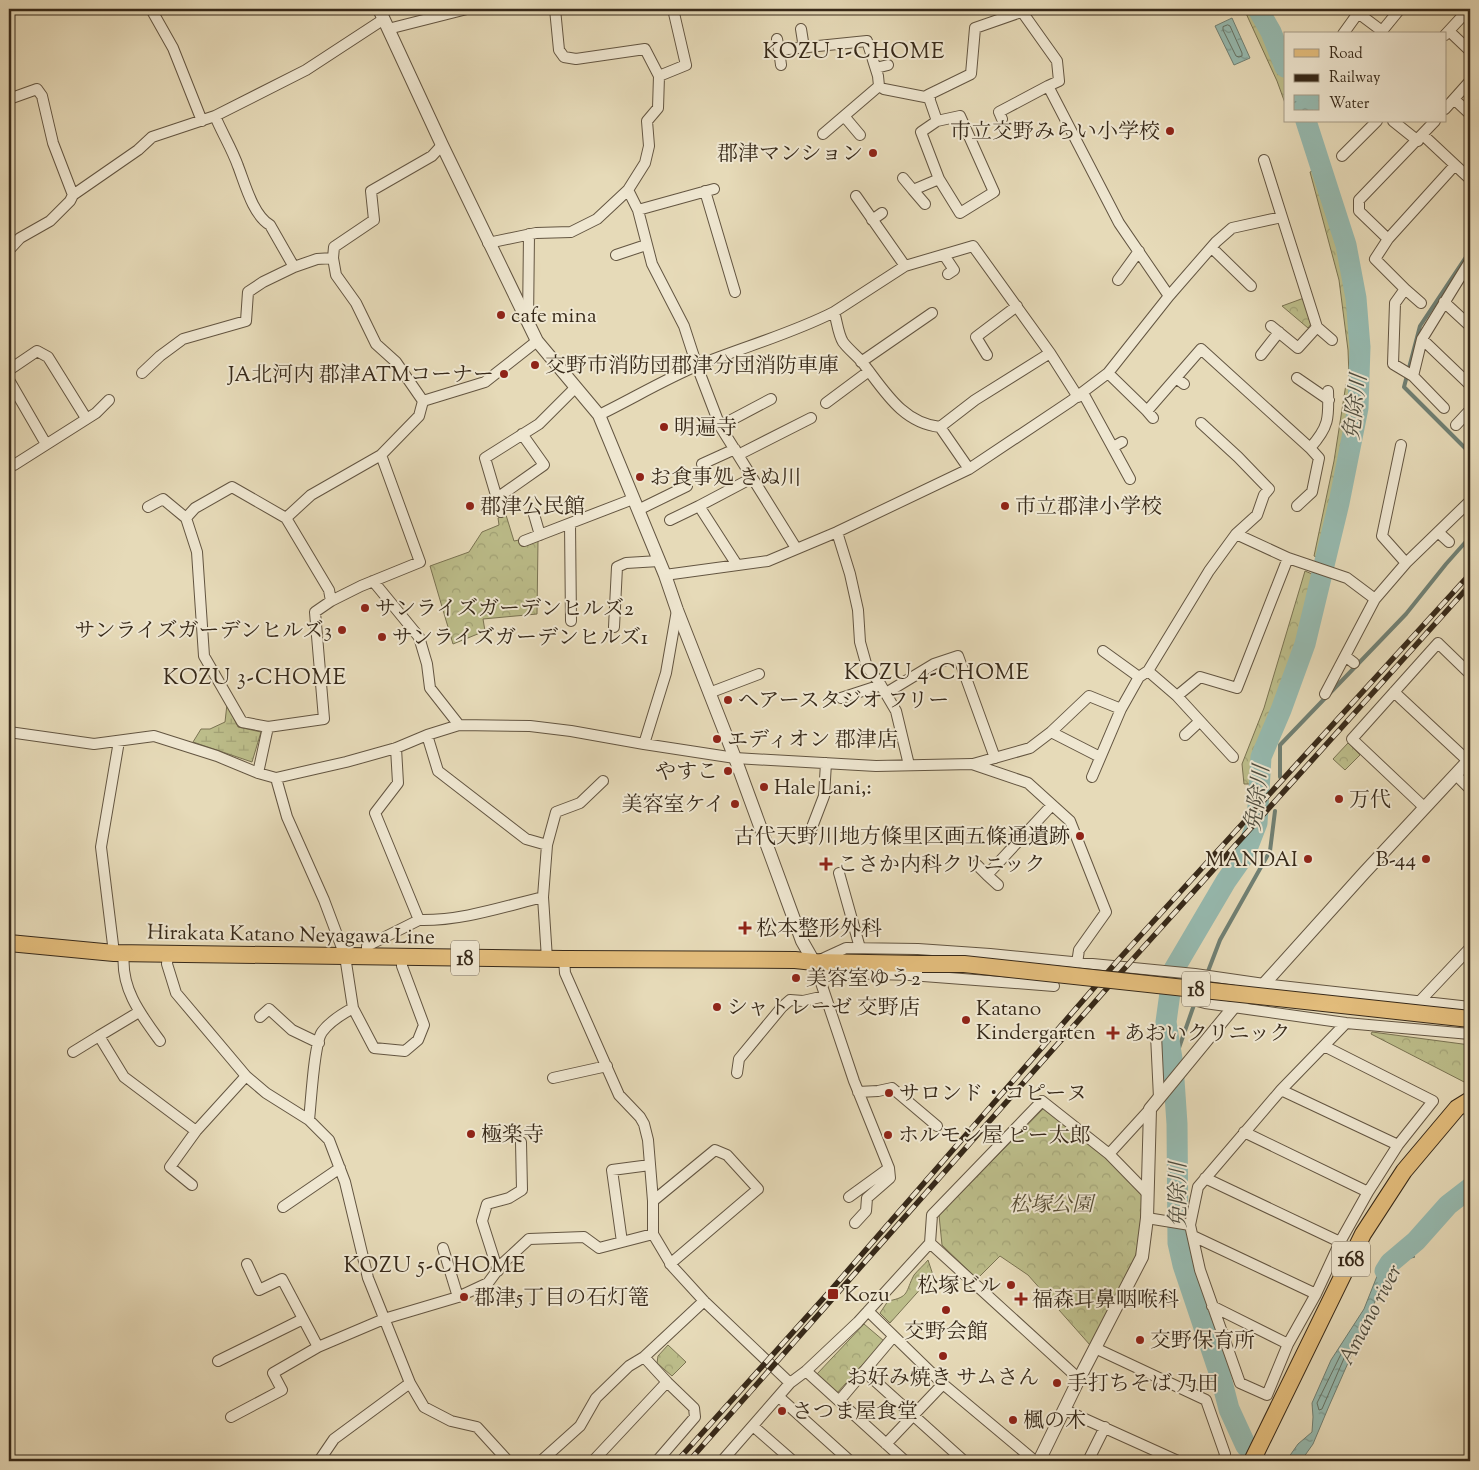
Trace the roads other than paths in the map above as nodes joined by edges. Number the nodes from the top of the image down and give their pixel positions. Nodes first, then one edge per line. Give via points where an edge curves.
1 (151, 9) edge
2 (467, 9) edge
3 (555, 9) edge
4 (673, 9) edge
5 (1400, 9) edge
6 (1469, 9) edge
7 (1020, 10) edge
8 (1360, 11) edge
9 (384, 19) edge
10 (802, 29) dead end
11 (1344, 32) edge
12 (1383, 32) edge
13 (1447, 33) edge
14 (777, 39) dead end
15 (804, 48) junction
16 (779, 50) junction
17 (1470, 51) edge
18 (781, 65) dead end
19 (888, 65) dead end
20 (876, 68) junction
21 (659, 76) junction
22 (1470, 81) edge
23 (879, 86) junction
24 (1048, 86) junction
25 (930, 98) junction
26 (9, 99) edge
27 (1454, 99) junction
28 (1446, 108) edge
29 (999, 112) dead end
30 (1470, 114) edge
31 (215, 116) junction
32 (844, 116) junction
33 (937, 120) junction
34 (202, 121) junction
35 (1376, 122) edge
36 (1396, 122) edge
37 (1434, 122) edge
38 (823, 134) dead end
39 (860, 135) dead end
40 (1420, 138) junction
41 (442, 145) junction
42 (1342, 156) dead end
43 (1264, 160) dead end
44 (1454, 165) junction
45 (903, 178) dead end
46 (939, 179) junction
47 (1470, 179) edge
48 (628, 190) junction
49 (913, 190) junction
50 (73, 195) junction
51 (856, 196) dead end
52 (925, 204) dead end
53 (638, 210) junction
54 (882, 213) dead end
55 (1282, 217) junction
56 (872, 220) junction
57 (529, 234) junction
58 (1388, 239) junction
59 (488, 243) junction
60 (646, 245) junction
61 (1212, 248) junction
62 (9, 250) edge
63 (1139, 251) junction
64 (616, 255) dead end
65 (944, 255) junction
66 (333, 258) junction
67 (1470, 261) edge
68 (905, 266) junction
69 (294, 267) junction
70 (948, 274) dead end
71 (1118, 280) dead end
72 (1251, 286) dead end
73 (1404, 289) junction
74 (735, 292) dead end
75 (1169, 296) junction
76 (1421, 302) dead end
77 (1444, 302) junction
78 (1017, 306) junction
79 (834, 312) junction
80 (932, 313) dead end
81 (528, 324) junction
82 (1470, 326) edge
83 (1317, 327) junction
84 (1422, 339) junction
85 (1332, 340) dead end
86 (537, 341) junction
87 (1050, 353) junction
88 (987, 355) dead end
89 (1261, 355) dead end
90 (861, 362) junction
91 (697, 366) junction
92 (9, 370) edge
93 (869, 372) junction
94 (142, 373) dead end
95 (1108, 373) junction
96 (1412, 375) junction
97 (1297, 378) dead end
98 (9, 380) edge
99 (1470, 385) edge
100 (576, 387) junction
101 (1080, 395) junction
102 (771, 399) dead end
103 (109, 400) dead end
104 (423, 401) junction
105 (826, 403) dead end
106 (1444, 408) dead end
107 (1470, 410) edge
108 (599, 415) junction
109 (86, 418) junction
110 (811, 418) dead end
111 (1201, 423) dead end
112 (1456, 425) dead end
113 (720, 426) junction
114 (940, 427) junction
115 (522, 434) junction
116 (46, 444) junction
117 (1401, 445) dead end
118 (1310, 448) junction
119 (737, 452) junction
120 (381, 455) junction
121 (702, 464) dead end
122 (14, 465) dead end
123 (969, 469) junction
124 (752, 478) junction
125 (1130, 479) dead end
126 (687, 486) dead end
127 (497, 498) junction
128 (1299, 499) dead end
129 (1470, 501) edge
130 (635, 504) junction
131 (699, 506) junction
132 (148, 507) dead end
133 (533, 511) dead end
134 (501, 512) dead end
135 (186, 518) junction
136 (286, 518) junction
137 (670, 520) dead end
138 (570, 524) junction
139 (838, 532) junction
140 (1438, 532) junction
141 (1236, 534) junction
142 (540, 535) junction
143 (524, 542) dead end
144 (1448, 542) dead end
145 (796, 548) junction
146 (1288, 558) junction
147 (659, 561) junction
148 (1406, 563) junction
149 (737, 565) junction
150 (665, 575) junction
151 (373, 581) junction
152 (1374, 599) junction
153 (331, 601) junction
154 (677, 610) junction
155 (571, 621) dead end
156 (614, 627) dead end
157 (1104, 651) dead end
158 (1345, 656) junction
159 (1354, 663) dead end
160 (1148, 671) junction
161 (759, 674) dead end
162 (1470, 674) edge
163 (1139, 677) junction
164 (884, 689) junction
165 (1394, 692) junction
166 (709, 693) junction
167 (1325, 694) dead end
168 (1178, 696) junction
169 (841, 698) dead end
170 (1121, 709) junction
171 (1200, 721) junction
172 (459, 725) junction
173 (268, 727) junction
174 (9, 732) edge
175 (1051, 732) junction
176 (427, 735) junction
177 (1185, 735) dead end
178 (119, 740) junction
179 (644, 744) junction
180 (396, 748) junction
181 (1100, 757) junction
182 (1233, 757) dead end
183 (735, 758) junction
184 (995, 758) junction
185 (1469, 761) edge
186 (826, 764) junction
187 (972, 764) junction
188 (909, 766) junction
189 (258, 774) junction
190 (1456, 775) junction
191 (1092, 777) dead end
192 (276, 778) junction
193 (603, 780) dead end
194 (1470, 789) edge
195 (1052, 805) junction
196 (1425, 808) junction
197 (809, 835) dead end
198 (547, 845) junction
199 (977, 865) dead end
200 (839, 873) dead end
201 (987, 875) junction
202 (998, 886) dead end
203 (543, 897) junction
204 (419, 920) junction
205 (9, 943) edge
206 (860, 948) junction
207 (1470, 948) edge
208 (119, 953) junction
209 (168, 954) junction
210 (345, 956) junction
211 (366, 956) junction
212 (402, 957) junction
213 (547, 959) junction
214 (564, 959) junction
215 (814, 962) junction
216 (1077, 963) junction
217 (1196, 975) junction
218 (1264, 984) junction
219 (1054, 986) dead end
220 (825, 996) junction
221 (1420, 1001) junction
222 (1470, 1007) edge
223 (353, 1008) junction
224 (1233, 1008) junction
225 (138, 1012) junction
226 (260, 1017) dead end
227 (1470, 1019) edge
228 (1346, 1023) junction
229 (1470, 1034) edge
230 (1156, 1035) dead end
231 (99, 1036) junction
232 (160, 1041) dead end
233 (319, 1043) junction
234 (1324, 1046) junction
235 (73, 1052) dead end
236 (607, 1066) junction
237 (737, 1073) dead end
238 (246, 1076) junction
239 (553, 1078) dead end
240 (1281, 1090) junction
241 (858, 1092) junction
242 (1161, 1095) junction
243 (1470, 1100) edge
244 (1150, 1109) junction
245 (310, 1120) junction
246 (937, 1126) dead end
247 (196, 1131) junction
248 (1244, 1132) junction
249 (521, 1142) dead end
250 (1398, 1145) junction
251 (1109, 1154) junction
252 (650, 1165) junction
253 (340, 1168) junction
254 (888, 1168) junction
255 (1205, 1178) junction
256 (192, 1185) dead end
257 (1148, 1192) junction
258 (1368, 1192) junction
259 (849, 1198) dead end
260 (653, 1201) junction
261 (283, 1207) dead end
262 (1147, 1218) junction
263 (855, 1223) dead end
264 (1190, 1225) junction
265 (653, 1234) junction
266 (1193, 1236) junction
267 (622, 1242) junction
268 (1340, 1242) junction
269 (930, 1243) junction
270 (443, 1248) dead end
271 (247, 1264) dead end
272 (670, 1264) junction
273 (498, 1271) junction
274 (1316, 1294) junction
275 (458, 1297) junction
276 (704, 1300) junction
277 (1212, 1306) junction
278 (868, 1311) junction
279 (303, 1319) junction
280 (384, 1319) junction
281 (893, 1337) junction
282 (1288, 1344) junction
283 (318, 1347) junction
284 (1095, 1348) junction
285 (644, 1357) junction
286 (218, 1361) dead end
287 (806, 1371) junction
288 (864, 1371) junction
289 (1079, 1379) junction
290 (667, 1382) junction
291 (410, 1383) junction
292 (790, 1384) junction
293 (943, 1384) junction
294 (779, 1397) junction
295 (839, 1401) junction
296 (1065, 1410) junction
297 (913, 1416) junction
298 (231, 1417) dead end
299 (753, 1426) junction
300 (1105, 1427) junction
301 (886, 1444) junction
302 (1159, 1457) edge
303 (898, 1459) edge
304 (319, 1461) edge
305 (508, 1461) edge
306 (541, 1461) edge
307 (593, 1461) edge
308 (657, 1461) edge
309 (722, 1461) edge
310 (793, 1461) edge
311 (850, 1461) edge
312 (964, 1461) edge
313 (1035, 1461) edge
314 (1039, 1461) edge
315 (1088, 1461) edge
316 (1178, 1461) edge
317 (1223, 1461) edge
318 (1252, 1461) edge

1 - 34 street via 173,48
2 - 9 street
3 - 21 street via 559,50 564,57 576,59 645,49
4 - 21 street via 686,65
5 - 12 street
6 - 13 street
7 - 24 street via 1057,60 1059,81
7 - 25 street via 975,28 971,74 928,94
8 - 11 street
8 - 12 street
9 - 31 street via 306,70
9 - 41 street
10 - 15 street
13 - 17 street
14 - 16 street
15 - 16 street
15 - 20 street via 868,41
16 - 18 street
19 - 20 street
20 - 23 street
21 - 48 street via 658,108 647,121 649,146 645,163
22 - 27 street
23 - 25 street
23 - 32 street
24 - 29 street
24 - 63 street via 1119,223
25 - 33 street
26 - 50 street via 37,89 42,96 53,143
27 - 28 street
27 - 30 street
31 - 34 street
31 - 69 street via 248,192
32 - 38 street
32 - 39 street
33 - 46 street via 921,132
33 - 46 street via 960,116 994,192 960,213
34 - 50 street via 152,137
35 - 42 street
36 - 40 street
37 - 40 street
40 - 44 street
40 - 58 street via 1359,200 1359,211
41 - 59 street
41 - 66 street via 432,156 371,191 374,220 334,247
43 - 55 street
44 - 47 street
44 - 58 street
45 - 49 street
46 - 49 street
48 - 53 street
48 - 57 street via 597,219 571,232
49 - 52 street
50 - 62 street via 50,221 20,238
51 - 56 street
53 - 60 street
53 - 74 street via 709,190 729,258
54 - 56 street
55 - 61 street via 1232,228
55 - 83 street via 1292,262
56 - 68 street
57 - 59 street
57 - 81 street
58 - 73 street via 1375,259
59 - 81 street
60 - 64 street
60 - 91 street via 652,264 684,326
61 - 72 street
61 - 75 street
63 - 71 street
63 - 75 street
65 - 68 street
65 - 70 street via 954,270
65 - 78 street via 973,246
66 - 69 street via 317,259
66 - 104 street via 336,275 356,303 376,344 396,362
67 - 77 street
68 - 79 street
69 - 94 street via 248,292 246,321 183,339
73 - 76 street
73 - 96 street via 1396,303 1394,364
75 - 95 street
77 - 82 street
77 - 84 street
78 - 87 street
78 - 88 street via 976,337
79 - 90 street via 843,341
79 - 91 street via 808,326 746,343
80 - 90 street via 925,323
81 - 86 street
83 - 85 street
83 - 89 street via 1298,348 1275,329
84 - 96 street
84 - 99 street
86 - 100 street
86 - 104 street via 484,382
87 - 101 street
87 - 114 street via 975,400
90 - 93 street
91 - 108 street
91 - 113 street
92 - 109 street via 37,351 48,357
93 - 105 street
93 - 114 street via 892,401 910,417
95 - 101 street
95 - 118 street via 1150,414 1180,381 1201,349 1272,408
96 - 106 street
97 - 118 street via 1328,395 1327,422 1322,435
98 - 116 street
100 - 108 street
100 - 115 street via 538,424
101 - 123 street
101 - 125 street via 1117,445
102 - 113 street
103 - 109 street
104 - 120 street via 419,416
107 - 112 street
108 - 130 street
109 - 116 street
110 - 119 street
111 - 141 street via 1272,487 1264,495 1257,515
113 - 119 street
114 - 123 street
115 - 127 street via 485,458
115 - 127 street via 544,465
116 - 122 street
117 - 148 street via 1382,536
118 - 128 street via 1319,458 1312,492
119 - 121 street
119 - 124 street
120 - 136 street via 311,496
120 - 151 street via 420,562
123 - 139 street
124 - 131 street
124 - 145 street
126 - 130 street
127 - 134 street
129 - 140 street
130 - 138 street
130 - 147 street
131 - 137 street
131 - 149 street
132 - 135 street via 163,499
133 - 142 street
135 - 136 street via 195,508 232,487
135 - 173 street via 197,552 204,656 242,722
136 - 153 street via 329,590
138 - 142 street
138 - 155 street
139 - 145 street
139 - 164 street via 858,610 862,650 867,667
140 - 144 street
140 - 148 street
141 - 146 street
141 - 160 street via 1209,571
142 - 143 street
145 - 149 street via 768,561
146 - 152 street via 1347,578
146 - 168 street via 1238,688 1200,677
147 - 150 street
147 - 156 street via 626,563 616,567
148 - 152 street
149 - 150 street
150 - 154 street
151 - 153 street
151 - 172 street via 419,637 430,688
152 - 158 street
153 - 173 street via 315,612 324,719
154 - 166 street
154 - 179 street via 666,673
157 - 163 street
158 - 159 street
158 - 167 street
160 - 163 street
160 - 168 street
161 - 166 street
162 - 165 street via 1438,643
163 - 170 street
164 - 169 street
164 - 184 street via 958,656
164 - 188 street via 896,711
165 - 185 street
165 - 196 street via 1352,739
166 - 183 street
168 - 171 street
170 - 175 street via 1088,696
170 - 181 street
171 - 177 street
171 - 182 street
172 - 176 street
172 - 179 street via 530,726
173 - 189 street
174 - 178 street via 94,744
175 - 181 street
175 - 184 street via 1030,748
176 - 180 street
176 - 198 street via 438,771 526,839
178 - 189 street via 164,738
178 - 208 street via 101,847
179 - 183 street
180 - 192 street
180 - 204 street via 398,783 375,813
181 - 191 street
183 - 186 street
183 - 215 street via 802,941
184 - 187 street
185 - 190 street
186 - 188 street
186 - 197 street via 824,796
187 - 188 street
187 - 195 street via 1028,783
189 - 192 street
190 - 194 street
190 - 196 street
192 - 210 street via 287,817
193 - 198 street via 580,803 556,812
195 - 201 street
195 - 216 street via 1070,821 1106,912 1079,950
196 - 218 street
198 - 203 street
199 - 201 street
200 - 206 street
201 - 202 street
203 - 204 street via 460,917
203 - 213 street
204 - 211 street via 367,946
205 - 208 main road, Hirakata Katano Neyagawa Line / 18
206 - 215 street via 846,948
206 - 216 street via 918,949
207 - 221 street
208 - 209 main road, Hirakata Katano Neyagawa Line / 18
208 - 225 street via 127,987
209 - 210 main road, Hirakata Katano Neyagawa Line / 18
209 - 238 street via 167,964 176,993
210 - 211 main road, Hirakata Katano Neyagawa Line / 18
210 - 223 street
211 - 212 main road, Hirakata Katano Neyagawa Line / 18
212 - 213 main road, Hirakata Katano Neyagawa Line / 18
212 - 223 street via 402,966 424,1025 418,1040 405,1051 374,1048
213 - 214 main road, Hirakata Katano Neyagawa Line / 18
214 - 215 main road, Hirakata Katano Neyagawa Line / 18
214 - 236 street via 565,973
215 - 219 street via 845,974 910,975
215 - 220 street
215 - 227 main road, Hirakata Katano Neyagawa Line / 18, bridge via 964,964
216 - 217 street
217 - 218 street
217 - 224 street via 1189,999
218 - 221 street
218 - 224 street
220 - 237 street via 790,1000 782,1007 769,1030 749,1041 739,1059
220 - 241 street
221 - 222 street
223 - 233 street via 322,1032
224 - 228 street
224 - 242 street
225 - 231 street
225 - 232 street
226 - 233 street via 273,1006 292,1030
228 - 229 street
228 - 234 street
230 - 242 street
231 - 235 street
231 - 247 street via 124,1077
233 - 245 street
234 - 240 street
234 - 250 street via 1432,1102
236 - 239 street
236 - 252 street via 619,1095 644,1124
238 - 245 street via 266,1093
238 - 247 street
240 - 248 street
240 - 250 street
241 - 246 street via 892,1088
241 - 254 street
242 - 244 street
243 - 318 main road, 168 via 1457,1108 1404,1171 1363,1234
244 - 251 street
244 - 257 street
245 - 253 street via 329,1140
247 - 256 street via 170,1167
248 - 255 street
248 - 258 street
249 - 273 street via 522,1190 509,1198 487,1204 482,1221
250 - 258 street
251 - 257 street
251 - 269 street via 1042,1101 932,1215
252 - 260 street
252 - 267 street via 612,1170
253 - 261 street
253 - 280 street via 368,1278
254 - 259 street
254 - 263 street via 890,1178 867,1198 866,1210
255 - 264 street via 1198,1187
255 - 268 street
257 - 262 street
258 - 268 street
260 - 265 street
260 - 272 street via 716,1150 727,1155 758,1189
262 - 264 street
262 - 284 street via 1142,1257
264 - 266 street
265 - 267 street
265 - 272 street
266 - 274 street
266 - 277 street
267 - 273 street via 599,1248 584,1237 529,1239
268 - 274 street
269 - 278 street
269 - 289 street
270 - 275 street
271 - 279 street via 259,1290 282,1279
272 - 276 street
273 - 275 street via 488,1283
274 - 282 street
275 - 280 street
276 - 285 street
276 - 292 street
277 - 282 street
277 - 282 street via 1240,1383 1267,1395
278 - 281 street
278 - 287 street
279 - 283 street
279 - 286 street
280 - 283 street
280 - 291 street
281 - 288 street
281 - 293 street
283 - 298 street via 274,1373 282,1390
284 - 289 street
284 - 317 street via 1206,1400 1226,1454
285 - 290 street
285 - 306 street via 629,1366 596,1398 580,1426
287 - 292 street
287 - 295 street
288 - 295 street
288 - 297 street
289 - 296 street
290 - 307 street
290 - 308 street via 694,1408 695,1418
291 - 304 street via 334,1439
291 - 305 street via 424,1407 451,1421 477,1426
292 - 294 street
293 - 297 street
293 - 313 street
294 - 299 street
294 - 311 street
295 - 301 street
296 - 300 street
296 - 314 street
297 - 301 street
297 - 312 street
299 - 309 street
299 - 310 street
300 - 302 street
300 - 315 street
301 - 303 street
302 - 316 street

